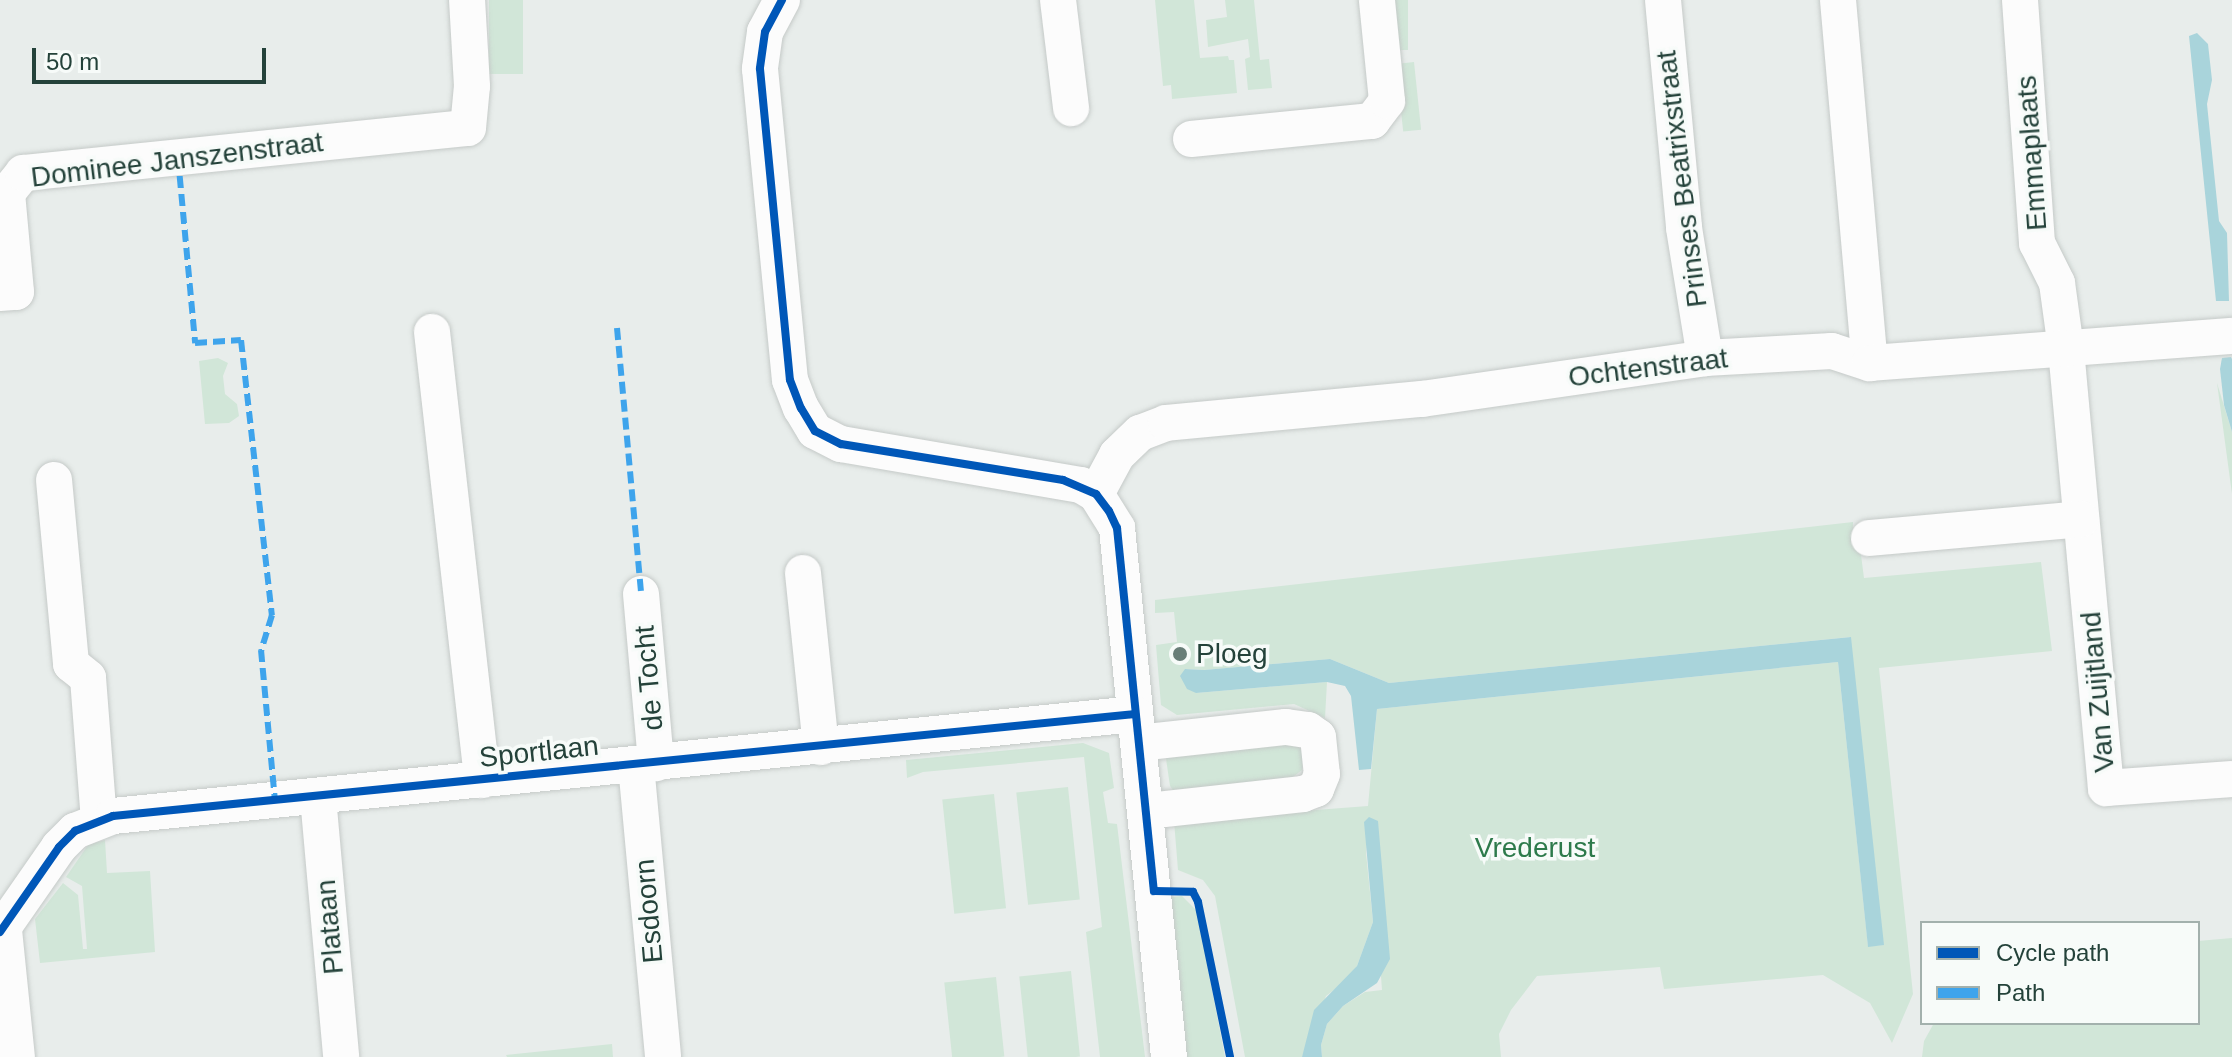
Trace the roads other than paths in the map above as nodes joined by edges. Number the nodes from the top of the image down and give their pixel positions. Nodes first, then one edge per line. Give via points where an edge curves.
1 (467, 0) edge
2 (782, 0) edge
3 (1058, 0) edge
4 (1377, 0) edge
5 (1663, 0) edge
6 (1838, 0) edge
7 (2020, 0) edge
8 (1071, 108) dead end
9 (1191, 139) dead end
10 (0, 293) edge
11 (432, 332) dead end
12 (2232, 336) edge
13 (2066, 349) junction
14 (1705, 358) junction
15 (1870, 363) junction
16 (54, 480) dead end
17 (1096, 494) junction
18 (2081, 519) junction
19 (1869, 538) dead end
20 (803, 573) dead end
21 (641, 594) dead end
22 (1137, 728) junction
23 (821, 747) junction
24 (646, 764) junction
25 (2232, 779) edge
26 (482, 780) junction
27 (318, 797) junction
28 (1146, 811) junction
29 (99, 820) junction
30 (2, 931) edge
31 (17, 1057) edge
32 (341, 1057) edge
33 (663, 1057) edge
34 (1169, 1057) edge

1 - 10 street, Dominee Janszenstraat via 472,86 468,128 23,173 7,193 16,292
2 - 17 street via 765,32 760,69 790,380 815,431 841,444 1063,480
3 - 8 street
4 - 9 street via 1387,101 1372,121
5 - 14 street, Prinses Beatrixstraat via 1684,228
6 - 15 street
7 - 13 street, Emmaplaats via 2037,243 2057,283
11 - 26 street, Sportlaan
12 - 13 street
13 - 15 street
13 - 18 street, Van Zuijtland
14 - 15 street, Ochtenstraat via 1832,351
14 - 17 street, Ochtenstraat via 1422,399 1166,423 1140,433 1117,455
16 - 29 street via 71,664 88,678
17 - 22 street via 1117,528
18 - 19 street
18 - 25 street, Van Zuijtland via 2106,788
20 - 23 street
21 - 24 street, de Tocht
22 - 23 street, Sportlaan
22 - 28 street
22 - 28 street, Sportlaan via 1286,727 1318,737 1322,774 1316,789
23 - 24 street, Sportlaan
24 - 26 street, Sportlaan
24 - 33 street, Esdoorn
26 - 27 street, Sportlaan
27 - 29 street, Sportlaan
27 - 32 street, Plataan
28 - 34 street
29 - 30 street, Sportlaan via 75,831 59,847
30 - 31 street

